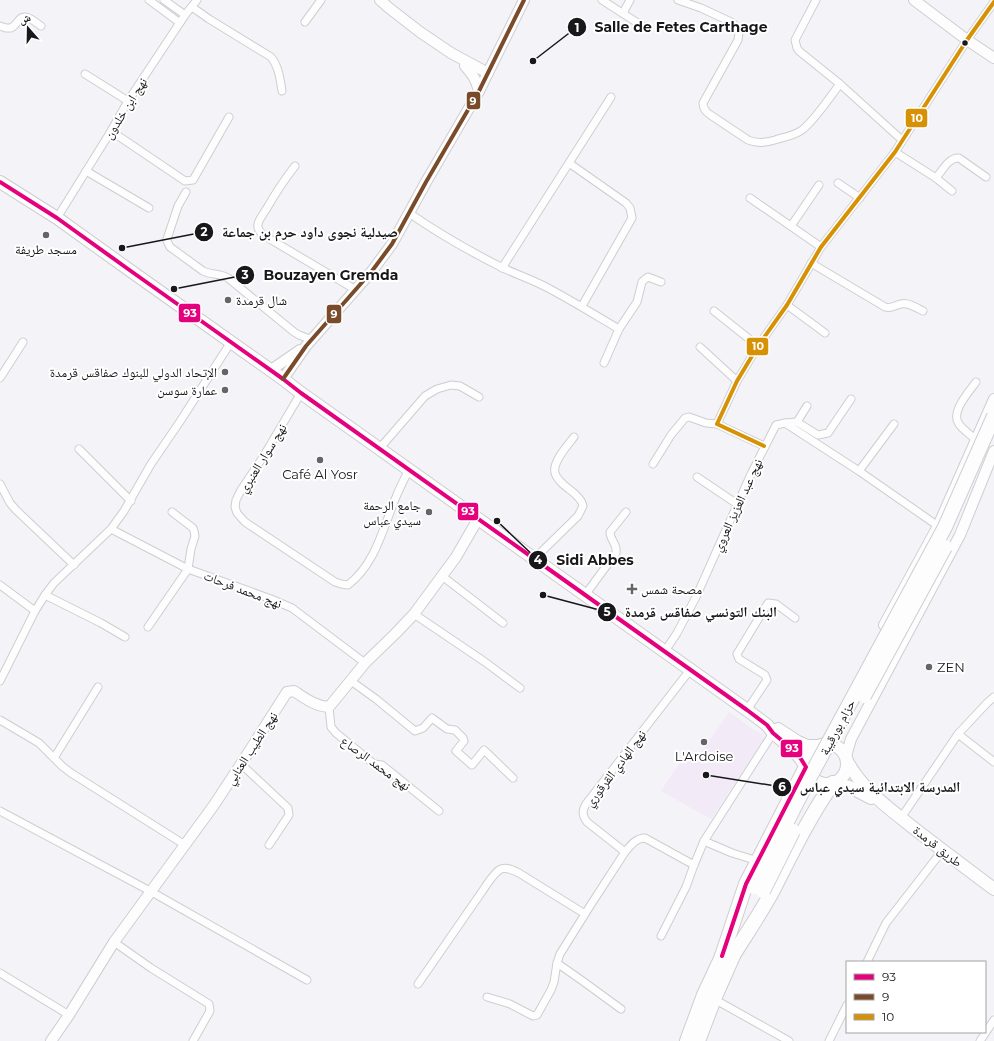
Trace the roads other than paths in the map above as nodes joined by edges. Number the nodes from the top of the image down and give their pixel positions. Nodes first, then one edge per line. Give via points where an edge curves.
1 (149, 0) edge
2 (164, 0) edge
3 (197, 0) edge
4 (321, 0) edge
5 (380, 0) edge
6 (524, 0) edge
7 (602, 0) edge
8 (630, 0) edge
9 (678, 0) edge
10 (816, 0) edge
11 (914, 0) edge
12 (994, 2) edge
13 (192, 6) junction
14 (623, 13) junction
15 (185, 15) junction
16 (305, 22) dead end
17 (180, 23) junction
18 (0, 26) edge
19 (41, 26) dead end
20 (647, 29) dead end
21 (967, 40) junction
22 (495, 57) junction
23 (994, 58) edge
24 (465, 64) junction
25 (85, 74) dead end
26 (486, 76) junction
27 (840, 84) junction
28 (282, 91) dead end
29 (479, 91) junction
30 (611, 97) dead end
31 (128, 101) junction
32 (229, 117) dead end
33 (111, 131) junction
34 (902, 140) junction
35 (895, 152) junction
36 (569, 163) junction
37 (295, 166) dead end
38 (86, 172) junction
39 (986, 177) dead end
40 (936, 178) junction
41 (838, 183) dead end
42 (819, 185) dead end
43 (1, 186) edge
44 (952, 191) dead end
45 (186, 192) dead end
46 (750, 198) dead end
47 (860, 198) junction
48 (149, 208) dead end
49 (409, 214) junction
50 (57, 218) junction
51 (791, 226) junction
52 (822, 247) junction
53 (811, 263) junction
54 (502, 268) junction
55 (661, 282) dead end
56 (356, 290) junction
57 (787, 305) junction
58 (582, 306) junction
59 (714, 311) dead end
60 (923, 311) dead end
61 (619, 329) junction
62 (825, 333) dead end
63 (23, 342) dead end
64 (231, 342) junction
65 (309, 343) junction
66 (758, 346) junction
67 (700, 347) dead end
68 (604, 363) dead end
69 (271, 370) junction
70 (0, 378) edge
71 (284, 378) junction
72 (737, 381) junction
73 (976, 382) dead end
74 (301, 393) junction
75 (479, 397) dead end
76 (851, 399) dead end
77 (994, 399) edge
78 (806, 406) dead end
79 (994, 416) edge
80 (785, 422) junction
81 (797, 422) junction
82 (717, 424) junction
83 (894, 424) dead end
84 (574, 437) dead end
85 (975, 439) junction
86 (994, 439) edge
87 (764, 446) junction
88 (380, 448) junction
89 (79, 449) dead end
90 (994, 451) edge
91 (653, 464) dead end
92 (410, 469) junction
93 (859, 471) junction
94 (696, 477) dead end
95 (0, 484) edge
96 (131, 501) junction
97 (737, 504) junction
98 (172, 512) dead end
99 (626, 512) dead end
100 (478, 519) junction
101 (938, 526) junction
102 (111, 529) junction
103 (535, 558) junction
104 (74, 565) junction
105 (188, 569) junction
106 (911, 574) junction
107 (442, 576) junction
108 (0, 585) edge
109 (932, 588) junction
110 (45, 595) junction
111 (585, 595) junction
112 (35, 611) junction
113 (414, 614) junction
114 (795, 618) dead end
115 (503, 623) dead end
116 (148, 627) dead end
117 (125, 637) dead end
118 (665, 651) junction
119 (365, 664) junction
120 (690, 670) junction
121 (0, 681) edge
122 (351, 681) junction
123 (98, 687) dead end
124 (520, 688) dead end
125 (994, 698) edge
126 (329, 707) junction
127 (747, 710) junction
128 (0, 720) edge
129 (770, 729) junction
130 (958, 734) junction
131 (820, 745) junction
132 (54, 758) junction
133 (846, 758) junction
134 (994, 762) edge
135 (241, 764) junction
136 (806, 767) junction
137 (513, 778) dead end
138 (833, 783) junction
139 (881, 803) junction
140 (0, 811) edge
141 (439, 811) dead end
142 (901, 818) junction
143 (704, 842) junction
144 (185, 845) junction
145 (270, 845) dead end
146 (942, 851) junction
147 (626, 852) junction
148 (758, 861) junction
149 (694, 865) junction
150 (758, 889) junction
151 (994, 889) edge
152 (150, 891) junction
153 (584, 914) junction
154 (661, 936) dead end
155 (114, 942) junction
156 (727, 956) junction
157 (867, 961) edge
158 (557, 963) junction
159 (0, 974) edge
160 (307, 980) dead end
161 (418, 984) dead end
162 (487, 997) dead end
163 (714, 999) junction
164 (846, 1007) edge
165 (621, 1009) dead end
166 (69, 1014) junction
167 (994, 1020) edge
168 (986, 1032) edge
169 (51, 1041) edge
170 (193, 1041) edge
171 (687, 1041) edge
172 (698, 1041) edge
173 (789, 1041) edge
174 (830, 1041) edge

1 - 17 street
2 - 15 street
3 - 13 street, نهج ابن خلدون
4 - 16 street
5 - 24 street
6 - 22 street
7 - 14 street
8 - 14 street
9 - 27 street via 701,8 736,26 738,40 703,103 703,108 748,140 769,142 802,130
10 - 27 street via 795,44 799,51
11 - 21 street
12 - 21 street
13 - 15 street, نهج ابن خلدون
13 - 28 street via 271,57 278,69
14 - 20 street
15 - 17 street, نهج ابن خلدون
17 - 31 street, نهج ابن خلدون
18 - 19 street via 11,28 24,16
21 - 23 street
21 - 34 street
22 - 24 street via 488,61
22 - 26 street
24 - 26 street
24 - 29 street via 474,76
25 - 31 street
26 - 29 street
27 - 34 street
29 - 49 street
30 - 36 street
31 - 33 street, نهج ابن خلدون
32 - 33 street via 193,180 185,181
33 - 38 street, نهج ابن خلدون
34 - 35 street
35 - 40 street
35 - 47 street
36 - 54 street
36 - 58 street via 626,203 632,218
37 - 56 street via 262,215 258,229 263,235
38 - 48 street
38 - 50 street, نهج ابن خلدون
39 - 40 street via 957,158
40 - 44 street
41 - 47 street
42 - 51 street
43 - 50 main road
45 - 65 street via 178,206 167,238 170,246 203,271 224,275
46 - 51 street
47 - 52 street
49 - 54 street
49 - 56 street via 381,260
50 - 64 main road
51 - 52 street
52 - 53 street
53 - 57 street
53 - 60 street via 885,307 906,304
54 - 58 street
55 - 61 street via 648,277 644,280 636,302
56 - 65 street
57 - 62 street
57 - 66 street
58 - 61 street
59 - 66 street
61 - 68 street
63 - 70 street
64 - 69 main road
64 - 96 street via 151,464
65 - 69 street
65 - 71 street
66 - 72 street
67 - 72 street
69 - 71 main road
71 - 74 main road
72 - 82 street
73 - 85 street via 958,409 956,418
74 - 88 main road
74 - 92 street, نهج سوار العنبري via 236,500 237,513 245,522 335,582 348,585 370,559
75 - 88 street via 460,386 451,385 437,389 425,396
76 - 81 street via 828,433 818,435
77 - 85 street, حزام بورقيبة
78 - 81 street
79 - 150 highway, حزام بورقيبة, bridge via 944,528 804,786
80 - 81 street
80 - 87 street, نهج عبد العزيز العروي via 776,425
80 - 93 street
82 - 87 street
82 - 91 street via 685,418
83 - 93 street
84 - 103 street via 556,462 555,473 581,499 583,506 578,516
85 - 101 street, حزام بورقيبة
86 - 150 highway, حزام بورقيبة, bridge via 952,533
87 - 97 street, نهج عبد العزيز العروي
88 - 92 main road
89 - 96 street
90 - 109 street, حزام بورقيبة via 960,535
92 - 100 main road
93 - 101 street
94 - 97 street
95 - 104 street via 16,510
96 - 102 street
97 - 118 street, نهج عبد العزيز العروي via 696,597
98 - 105 street via 194,531
99 - 111 street via 610,532 617,548 616,553
100 - 103 main road
100 - 107 street
101 - 106 street, حزام بورقيبة
102 - 104 street
102 - 105 street, نهج محمد فرحات
103 - 111 main road
104 - 110 street
105 - 116 street
105 - 119 street, نهج محمد فرحات via 292,608
106 - 109 street
106 - 131 street, حزام بورقيبة
107 - 113 street
107 - 115 street
108 - 112 street
109 - 133 street, حزام بورقيبة via 851,740
110 - 112 street
110 - 117 street
111 - 118 main road
112 - 121 street
113 - 119 street
113 - 124 street
114 - 127 street via 776,604 768,603 737,654 739,659 765,675 767,680
118 - 120 main road
119 - 122 street
120 - 127 main road
120 - 147 street, نهج الهادي القرقوري via 583,811 586,822
122 - 126 street
122 - 137 street via 415,731 423,728 432,718 447,729 455,730 464,738 464,742 456,751 472,765 484,750
123 - 132 street
125 - 130 street
126 - 135 street, نهج الطيب العنابي via 316,705 294,691 287,692
126 - 141 street, نهج محمد الرصاع via 331,727 336,734 374,764 382,765
127 - 129 main road
128 - 132 street via 40,743
129 - 131 main road via 777,728 807,746
129 - 136 main road via 792,749
129 - 143 street
130 - 134 street
130 - 142 street
131 - 133 main road via 833,744 843,751
131 - 136 main road via 808,754
132 - 144 street via 71,773
133 - 138 main road via 846,772
133 - 139 main road, طريق قرمدة via 853,772
135 - 144 street, نهج الطيب العنابي
135 - 145 street via 288,808 289,815
136 - 138 main road via 813,779 819,783
136 - 148 highway
138 - 139 main road, طريق قرمدة via 850,787
138 - 156 highway via 771,894
139 - 142 main road, طريق قرمدة
140 - 152 street
142 - 146 main road, طريق قرمدة
143 - 148 street
143 - 149 street
144 - 152 street, نهج الطيب العنابي
146 - 151 main road, طريق قرمدة
146 - 157 street via 886,923
147 - 149 street via 640,838 645,838
147 - 153 street
148 - 156 highway via 746,884
149 - 154 street via 686,887
150 - 156 highway, حزام بورقيبة
152 - 155 street, نهج الطيب العنابي
152 - 160 street
153 - 158 street
153 - 161 street via 519,873 502,868 491,879
155 - 166 street, نهج الطيب العنابي
155 - 170 street via 209,1004 210,1011
156 - 163 highway, حزام بورقيبة
156 - 171 highway, حزام بورقيبة via 704,995
158 - 162 street via 551,990 537,1015 533,1016 506,1002
158 - 165 street
159 - 166 street
163 - 172 highway, حزام بورقيبة
163 - 173 street
164 - 174 street
166 - 169 street, نهج الطيب العنابي
167 - 168 street

